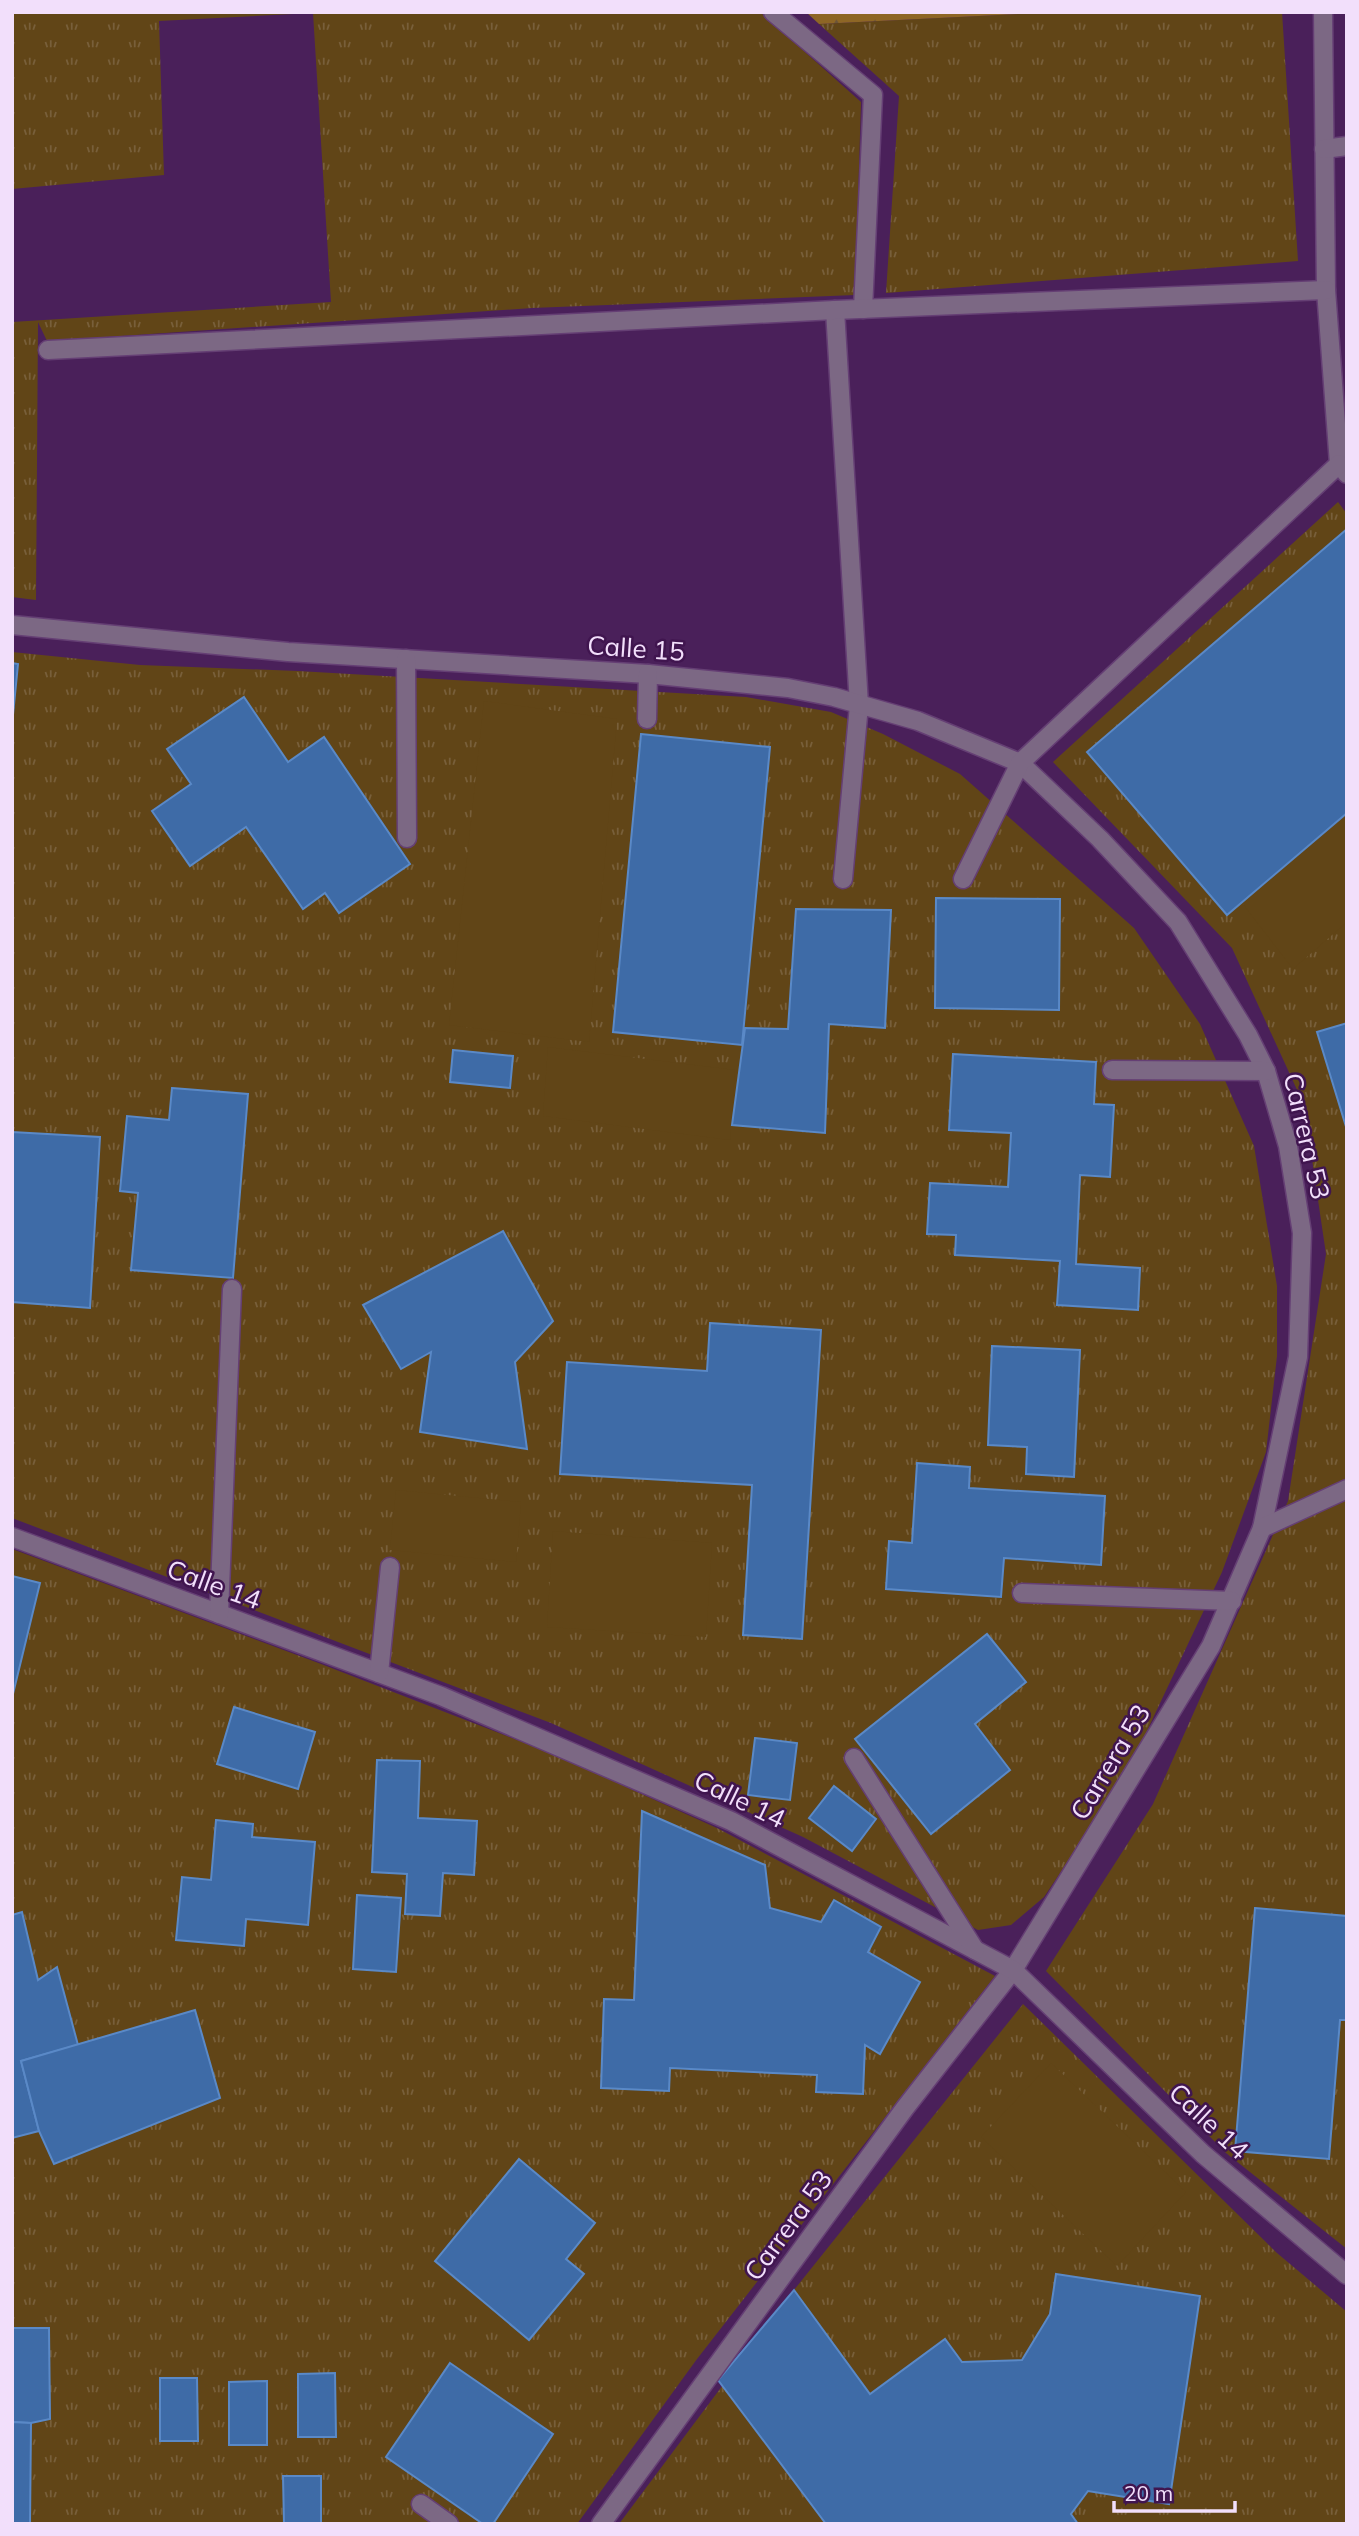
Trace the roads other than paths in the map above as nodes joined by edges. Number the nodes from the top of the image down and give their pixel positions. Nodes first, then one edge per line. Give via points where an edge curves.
1 (773, 12) edge
2 (1323, 12) edge
3 (1347, 146) edge
4 (1324, 149) junction
5 (1326, 290) junction
6 (863, 309) junction
7 (835, 310) junction
8 (48, 350) dead end
9 (1341, 422) edge
10 (1343, 469) edge
11 (12, 625) edge
12 (406, 659) junction
13 (649, 674) junction
14 (859, 705) junction
15 (647, 719) dead end
16 (1020, 763) junction
17 (407, 838) dead end
18 (843, 879) dead end
19 (963, 879) dead end
20 (1178, 922) joint
21 (1112, 1070) dead end
22 (1266, 1071) junction
23 (232, 1289) dead end
24 (1347, 1489) edge
25 (1262, 1528) junction
26 (12, 1537) edge
27 (390, 1567) dead end
28 (1022, 1593) dead end
29 (1232, 1601) junction
30 (219, 1614) junction
31 (379, 1673) junction
32 (855, 1758) dead end
33 (975, 1950) junction
34 (1013, 1970) junction
35 (1347, 2275) edge
36 (421, 2504) dead end
37 (449, 2524) edge
38 (601, 2524) edge

1 - 6 street via 873,95
2 - 4 street
3 - 4 street
4 - 5 street
5 - 6 street
5 - 9 street
6 - 7 street
7 - 8 street
7 - 14 street
9 - 10 street
10 - 16 street
11 - 12 street, Calle 15
12 - 13 street, Calle 15
12 - 17 street
13 - 14 street, Calle 15 via 788,688
13 - 15 street
14 - 16 street, Calle 15 via 918,721
14 - 18 street
16 - 19 street
16 - 20 street, Calle 15
20 - 22 street, Carrera 53
21 - 22 street
22 - 25 street, Carrera 53 via 1288,1146 1302,1233 1298,1357
23 - 30 street
24 - 25 street
25 - 29 street, Carrera 53
26 - 30 street, Calle 14
27 - 31 street
28 - 29 street
29 - 34 street, Carrera 53 via 1211,1646
30 - 31 street, Calle 14
31 - 33 street, Calle 14 via 731,1821
32 - 33 street
33 - 34 street, Calle 14
34 - 35 street, Calle 14 via 1203,2154
34 - 38 street, Carrera 53 via 905,2108
36 - 37 street

